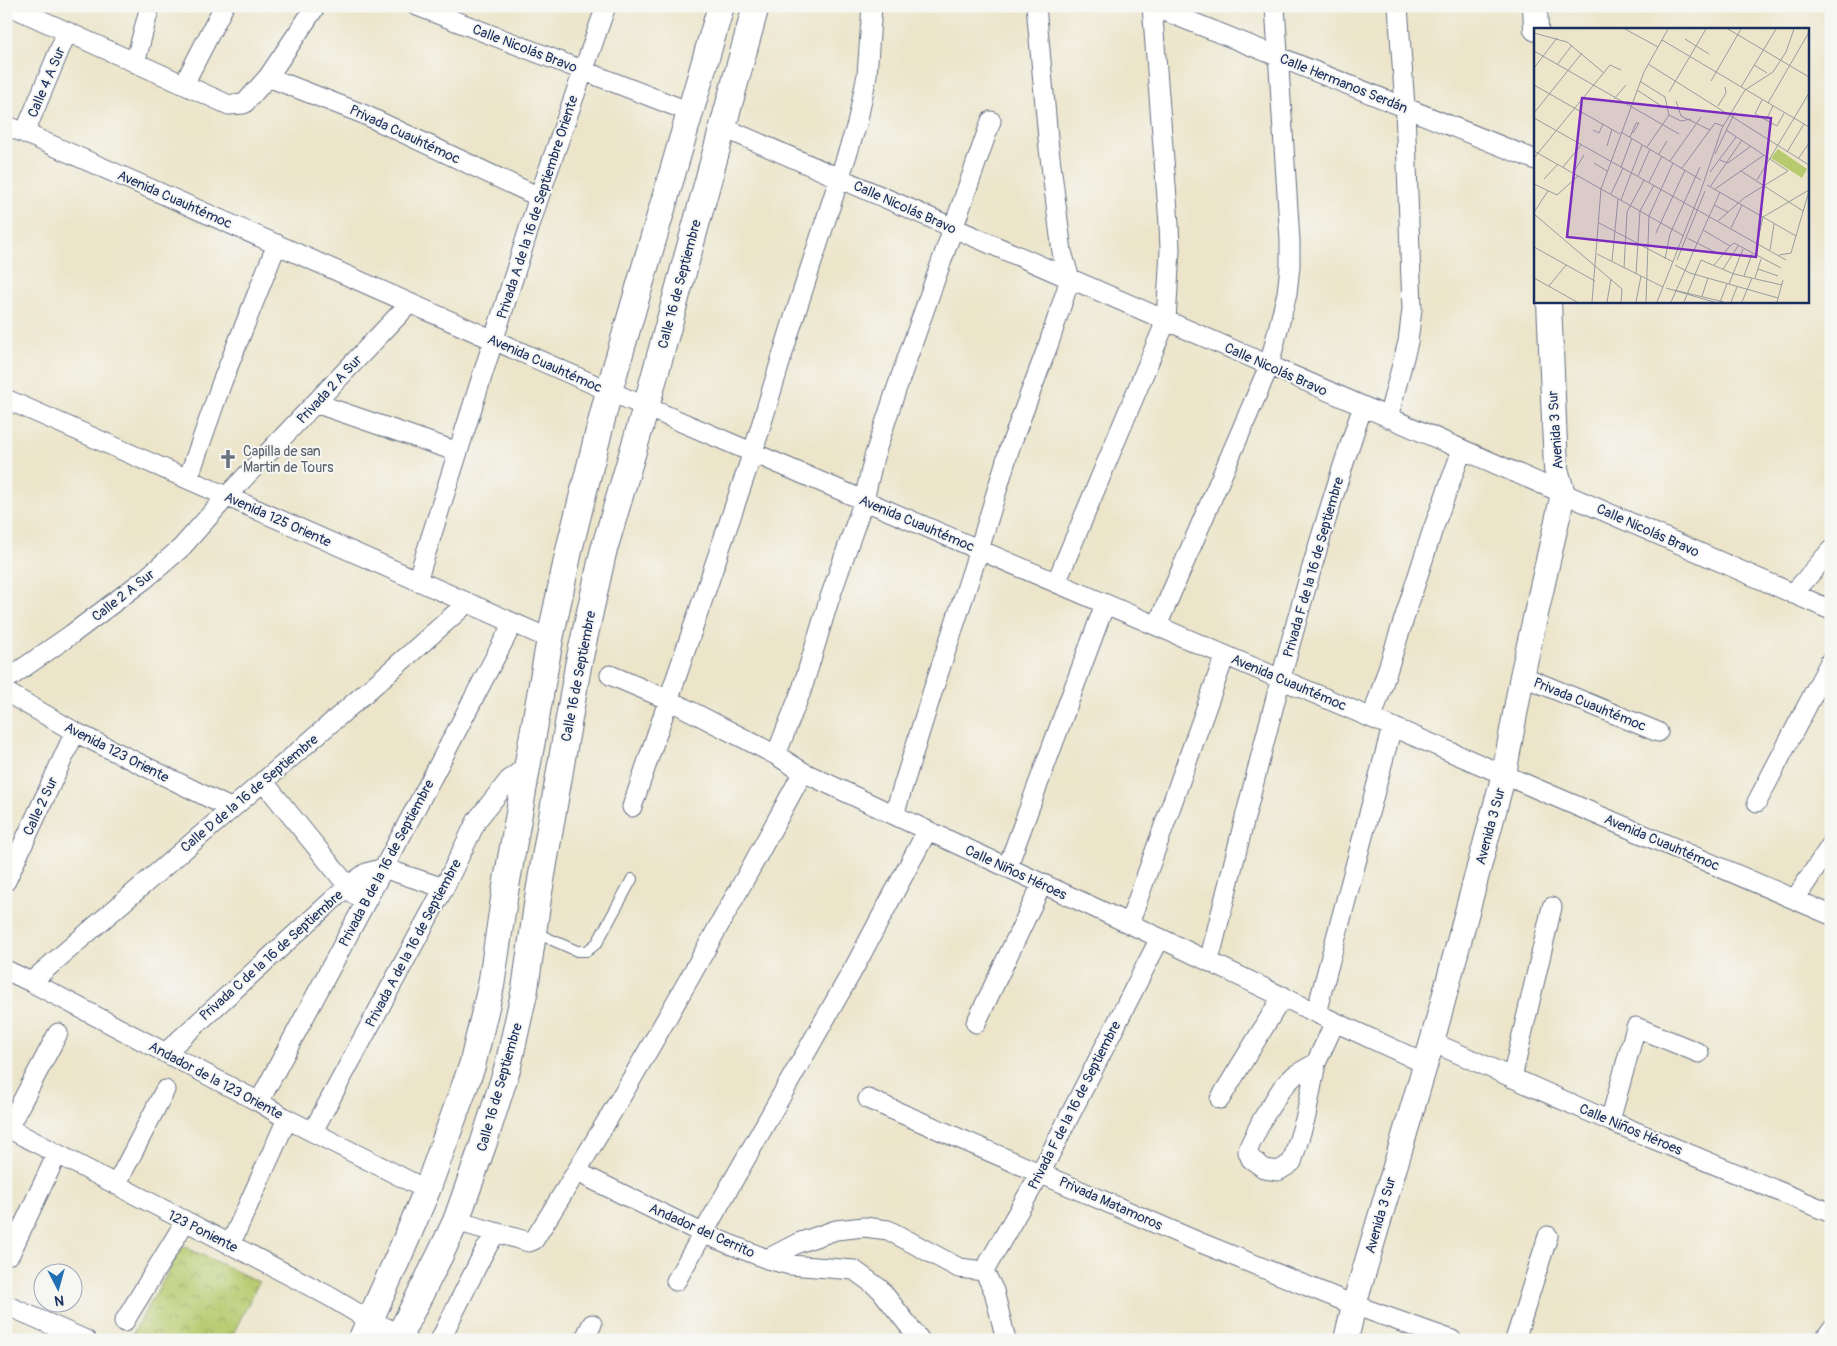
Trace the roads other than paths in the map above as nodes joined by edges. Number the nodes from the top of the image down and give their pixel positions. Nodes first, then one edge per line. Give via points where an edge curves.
1 (10, 6) edge
2 (150, 6) edge
3 (224, 6) edge
4 (316, 6) edge
5 (417, 6) edge
6 (606, 6) edge
7 (720, 6) edge
8 (756, 6) edge
9 (872, 6) edge
10 (1036, 6) edge
11 (1152, 6) edge
12 (1275, 6) edge
13 (1398, 6) edge
14 (1535, 6) edge
15 (443, 11) edge
16 (42, 13) edge
17 (1536, 28) edge
18 (67, 32) junction
19 (1278, 56) junction
20 (135, 63) junction
21 (583, 70) junction
22 (268, 77) junction
23 (184, 84) junction
24 (1405, 107) junction
25 (690, 112) junction
26 (991, 121) dead end
27 (722, 127) junction
28 (11, 130) edge
29 (1534, 159) edge
30 (839, 178) junction
31 (539, 197) junction
32 (954, 228) junction
33 (276, 244) junction
34 (1070, 279) junction
35 (1549, 302) edge
36 (410, 303) junction
37 (1166, 320) junction
38 (493, 340) junction
39 (1269, 366) junction
40 (609, 391) junction
41 (6, 399) edge
42 (315, 403) junction
43 (1363, 406) junction
44 (646, 407) junction
45 (1388, 418) junction
46 (1462, 450) junction
47 (458, 452) junction
48 (752, 452) junction
49 (188, 480) junction
50 (1563, 494) junction
51 (227, 496) junction
52 (864, 500) junction
53 (979, 550) junction
54 (1831, 550) edge
55 (417, 581) junction
56 (1056, 583) junction
57 (1793, 594) junction
58 (467, 603) junction
59 (1105, 604) junction
60 (1831, 610) edge
61 (513, 623) junction
62 (1157, 626) junction
63 (550, 639) junction
64 (1225, 655) junction
65 (1831, 660) edge
66 (610, 675) dead end
67 (1522, 676) junction
68 (1280, 679) junction
69 (6, 680) edge
70 (6, 692) edge
71 (669, 700) junction
72 (1372, 718) junction
73 (1392, 727) junction
74 (75, 732) junction
75 (1658, 732) dead end
76 (776, 755) junction
77 (527, 766) junction
78 (803, 772) junction
79 (1504, 774) junction
80 (263, 781) junction
81 (1757, 802) dead end
82 (632, 807) dead end
83 (230, 808) junction
84 (894, 815) junction
85 (928, 831) junction
86 (1831, 845) edge
87 (383, 868) junction
88 (1007, 868) junction
89 (632, 879) dead end
90 (6, 881) edge
91 (1042, 884) junction
92 (348, 886) junction
93 (444, 888) junction
94 (1795, 899) junction
95 (363, 906) junction
96 (1552, 907) dead end
97 (1831, 915) edge
98 (1129, 924) junction
99 (533, 932) junction
100 (1160, 938) junction
101 (1209, 961) junction
102 (6, 970) edge
103 (31, 982) junction
104 (1283, 996) junction
105 (1316, 1012) junction
106 (1334, 1022) junction
107 (976, 1023) dead end
108 (58, 1033) dead end
109 (1428, 1052) junction
110 (165, 1053) junction
111 (1699, 1053) dead end
112 (1316, 1062) junction
113 (1512, 1078) junction
114 (165, 1090) dead end
115 (1220, 1099) dead end
116 (868, 1100) dead end
117 (259, 1102) junction
118 (288, 1119) junction
119 (1610, 1121) junction
120 (7, 1128) edge
121 (313, 1131) junction
122 (57, 1154) junction
123 (577, 1172) junction
124 (1041, 1172) junction
125 (116, 1185) junction
126 (427, 1190) junction
127 (1831, 1213) edge
128 (456, 1221) junction
129 (186, 1222) junction
130 (495, 1234) junction
131 (704, 1234) junction
132 (1548, 1236) dead end
133 (230, 1245) junction
134 (10, 1254) dead end
135 (767, 1259) junction
136 (984, 1271) junction
137 (676, 1281) dead end
138 (6, 1305) edge
139 (1354, 1305) junction
140 (124, 1322) dead end
141 (365, 1330) edge
142 (1831, 1330) edge
143 (44, 1332) edge
144 (401, 1338) edge
145 (86, 1340) edge
146 (440, 1340) edge
147 (920, 1340) edge
148 (1006, 1340) edge
149 (1346, 1340) edge
150 (1452, 1340) edge
151 (1515, 1340) edge
152 (1824, 1340) edge

1 - 16 street
2 - 20 street
3 - 23 street
4 - 22 street
5 - 15 street, Calle Nicolás Bravo
6 - 21 street, Privada A de la 16 de Septiembre Oriente
7 - 25 main road
8 - 27 main road, Calle 16 de Septiembre
9 - 30 street via 867,75
10 - 34 street via 1048,149 1062,252
11 - 19 street, Calle Hermanos Serdán
11 - 37 street via 1169,224
12 - 19 street
13 - 24 street
14 - 17 street
15 - 21 street, Calle Nicolás Bravo
16 - 18 street
18 - 20 street
18 - 28 street, Calle 4 A Sur
19 - 24 street, Calle Hermanos Serdán
19 - 39 street via 1290,266 1287,293
20 - 23 street
21 - 25 street, Calle Nicolás Bravo
21 - 31 street, Privada A de la 16 de Septiembre Oriente
22 - 23 street via 244,104 238,105 229,105
22 - 31 street, Privada Cuauhtémoc via 363,114
24 - 29 street, Calle Hermanos Serdán
24 - 45 street via 1412,309 1408,342
25 - 40 main road
26 - 32 street
27 - 30 street, Calle Nicolás Bravo
27 - 44 main road, Calle 16 de Septiembre
28 - 33 street, Avenida Cuauhtémoc
30 - 32 street, Calle Nicolás Bravo
30 - 48 street
31 - 38 street, Privada A de la 16 de Septiembre Oriente
32 - 34 street, Calle Nicolás Bravo
32 - 52 street via 892,402
33 - 36 street, Avenida Cuauhtémoc
33 - 49 street
34 - 37 street, Calle Nicolás Bravo
34 - 53 street via 1010,447
35 - 50 street, Avenida 3 Sur via 1556,469
36 - 38 street, Avenida Cuauhtémoc
36 - 42 street, Privada 2 A Sur
37 - 39 street, Calle Nicolás Bravo
37 - 56 street
38 - 40 street, Avenida Cuauhtémoc
38 - 47 street, Privada A de la 16 de Septiembre Oriente
39 - 43 street, Calle Nicolás Bravo
39 - 62 street
40 - 44 street, Avenida Cuauhtémoc
40 - 63 main road
41 - 49 street, Avenida 125 Oriente
42 - 47 street
42 - 51 street, Privada 2 A Sur
43 - 45 street, Calle Nicolás Bravo
43 - 68 street, Privada F de la 16 de Septiembre
44 - 48 street, Avenida Cuauhtémoc
44 - 99 main road, Calle 16 de Septiembre via 603,553 578,666
45 - 46 street, Calle Nicolás Bravo
46 - 50 street, Calle Nicolás Bravo
46 - 72 street
47 - 55 street, Privada A de la 16 de Septiembre Oriente
48 - 52 street, Avenida Cuauhtémoc
48 - 71 street
49 - 51 street, Avenida 125 Oriente
50 - 57 street, Calle Nicolás Bravo
50 - 67 street, Avenida 3 Sur
51 - 55 street, Avenida 125 Oriente
51 - 69 street, Calle 2 A Sur via 181,548 145,579
52 - 53 street, Avenida Cuauhtémoc
52 - 76 street via 802,689
53 - 56 street, Avenida Cuauhtémoc
53 - 84 street
54 - 57 street
55 - 58 street, Avenida 125 Oriente
56 - 59 street, Avenida Cuauhtémoc
57 - 60 street, Calle Nicolás Bravo
58 - 61 street, Avenida 125 Oriente
58 - 80 street, Calle D de la 16 de Septiembre
59 - 62 street, Avenida Cuauhtémoc
59 - 88 street
61 - 63 street, Avenida 125 Oriente
61 - 87 street, Privada B de la 16 de Septiembre
62 - 64 street, Avenida Cuauhtémoc
63 - 77 main road
64 - 68 street, Avenida Cuauhtémoc
64 - 98 street
65 - 81 street
66 - 71 street, Calle Niños Héroes
67 - 75 street, Privada Cuauhtémoc
67 - 79 street, Avenida 3 Sur
68 - 72 street, Avenida Cuauhtémoc
68 - 101 street, Privada F de la 16 de Septiembre
70 - 74 street, Avenida 123 Oriente
71 - 76 street, Calle Niños Héroes
71 - 82 street
72 - 73 street, Avenida Cuauhtémoc
73 - 79 street, Avenida Cuauhtémoc
73 - 105 street
74 - 83 street, Avenida 123 Oriente
74 - 90 street, Calle 2 Sur
76 - 78 street, Calle Niños Héroes
77 - 93 street, Privada A de la 16 de Septiembre via 509,780 477,820
77 - 126 main road via 491,986 472,1066
78 - 84 street, Calle Niños Héroes
78 - 123 street via 748,875
79 - 94 street, Avenida Cuauhtémoc
79 - 109 street, Avenida 3 Sur
80 - 83 street, Calle D de la 16 de Septiembre
80 - 92 street
83 - 103 street, Calle D de la 16 de Septiembre
84 - 85 street, Calle Niños Héroes
85 - 88 street, Calle Niños Héroes
85 - 131 street
86 - 94 street
87 - 92 street, Privada C de la 16 de Septiembre via 366,873
87 - 93 street
87 - 95 street, Privada B de la 16 de Septiembre
88 - 91 street, Calle Niños Héroes
89 - 99 lane via 597,943 587,952
91 - 98 street, Calle Niños Héroes
91 - 107 street
92 - 95 street
92 - 110 street, Privada C de la 16 de Septiembre
93 - 121 street, Privada A de la 16 de Septiembre
94 - 97 street, Avenida Cuauhtémoc
95 - 117 street, Privada B de la 16 de Septiembre
96 - 113 street
98 - 100 street, Calle Niños Héroes
99 - 128 main road, Calle 16 de Septiembre via 508,1066
100 - 101 street, Calle Niños Héroes
100 - 124 street, Privada F de la 16 de Septiembre
101 - 104 street, Calle Niños Héroes
102 - 103 street, Andador de la 123 Oriente
103 - 110 street, Andador de la 123 Oriente
104 - 105 street, Calle Niños Héroes
104 - 115 street
105 - 106 street, Calle Niños Héroes
106 - 109 street, Calle Niños Héroes
106 - 112 street
108 - 120 street
109 - 113 street, Calle Niños Héroes
109 - 139 street, Avenida 3 Sur
110 - 117 street, Andador de la 123 Oriente
111 - 119 street via 1636,1027
112 - 112 street via 1282,1088 1252,1140 1248,1152 1251,1159 1265,1169 1278,1171 1292,1162 1306,1116
113 - 119 street, Calle Niños Héroes
114 - 125 street
116 - 124 street, Privada Matamoros
117 - 118 street, Andador de la 123 Oriente
118 - 121 street, Andador de la 123 Oriente
118 - 133 street
119 - 127 street, Calle Niños Héroes
120 - 122 street, 123 Poniente
121 - 126 street, Andador de la 123 Oriente
122 - 125 street, 123 Poniente
122 - 134 street
123 - 130 street via 534,1240 529,1242
123 - 131 street, Andador del Cerrito
124 - 136 street, Privada F de la 16 de Septiembre
124 - 139 street, Privada Matamoros via 1194,1240
125 - 129 street, 123 Poniente
126 - 141 main road
128 - 130 street
128 - 144 main road, Calle 16 de Septiembre
129 - 133 street, 123 Poniente
129 - 140 street
130 - 146 street
131 - 135 street, Andador del Cerrito
131 - 137 street
132 - 151 street
133 - 141 street, 123 Poniente via 327,1295
135 - 136 street, Andador del Cerrito via 798,1243 836,1230 864,1227 888,1230 959,1268
135 - 147 street via 854,1270 880,1289
136 - 148 street via 994,1291
138 - 143 street
139 - 149 street, Avenida 3 Sur
139 - 150 street, Privada Matamoros
141 - 144 street, 123 Poniente
142 - 152 street
143 - 145 street

